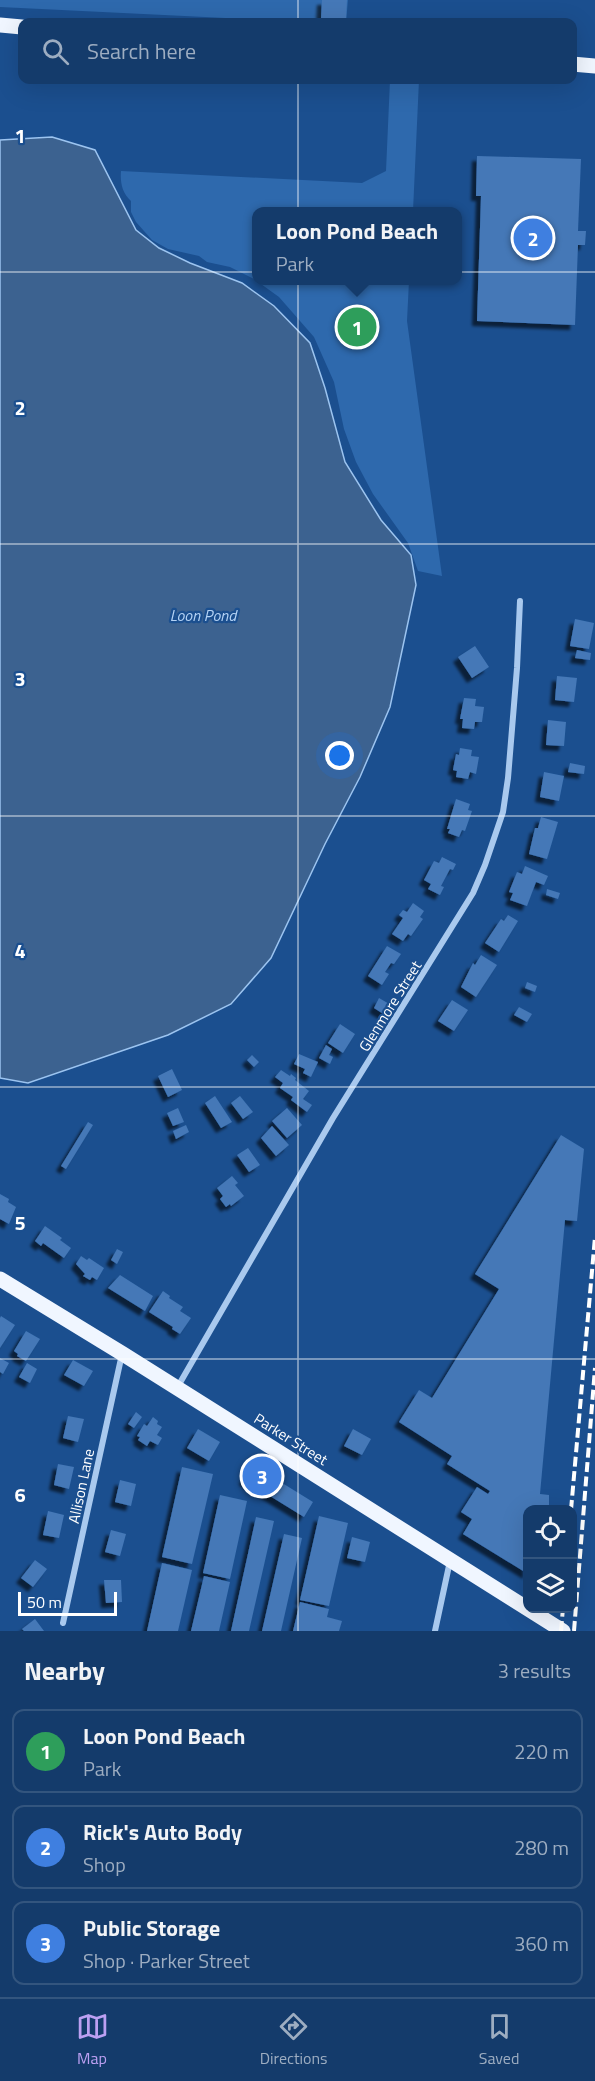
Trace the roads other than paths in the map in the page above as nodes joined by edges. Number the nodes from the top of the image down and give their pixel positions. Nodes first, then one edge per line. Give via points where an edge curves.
1 (0, 25) edge
2 (18, 27) edge
3 (577, 64) edge
4 (595, 66) edge
5 (520, 601) dead end
6 (0, 1279) edge
7 (123, 1354) junction
8 (176, 1388) junction
9 (450, 1560) junction
10 (63, 1623) dead end
11 (435, 1631) edge
12 (562, 1631) edge

1 - 2 main road
3 - 4 main road
5 - 8 street, Glenmore Street via 508,778 485,866 473,893 333,1118
6 - 7 main road, Parker Street
7 - 8 main road, Parker Street
7 - 10 street, Allison Lane
8 - 9 main road, Parker Street
9 - 11 street
9 - 12 main road, Parker Street

